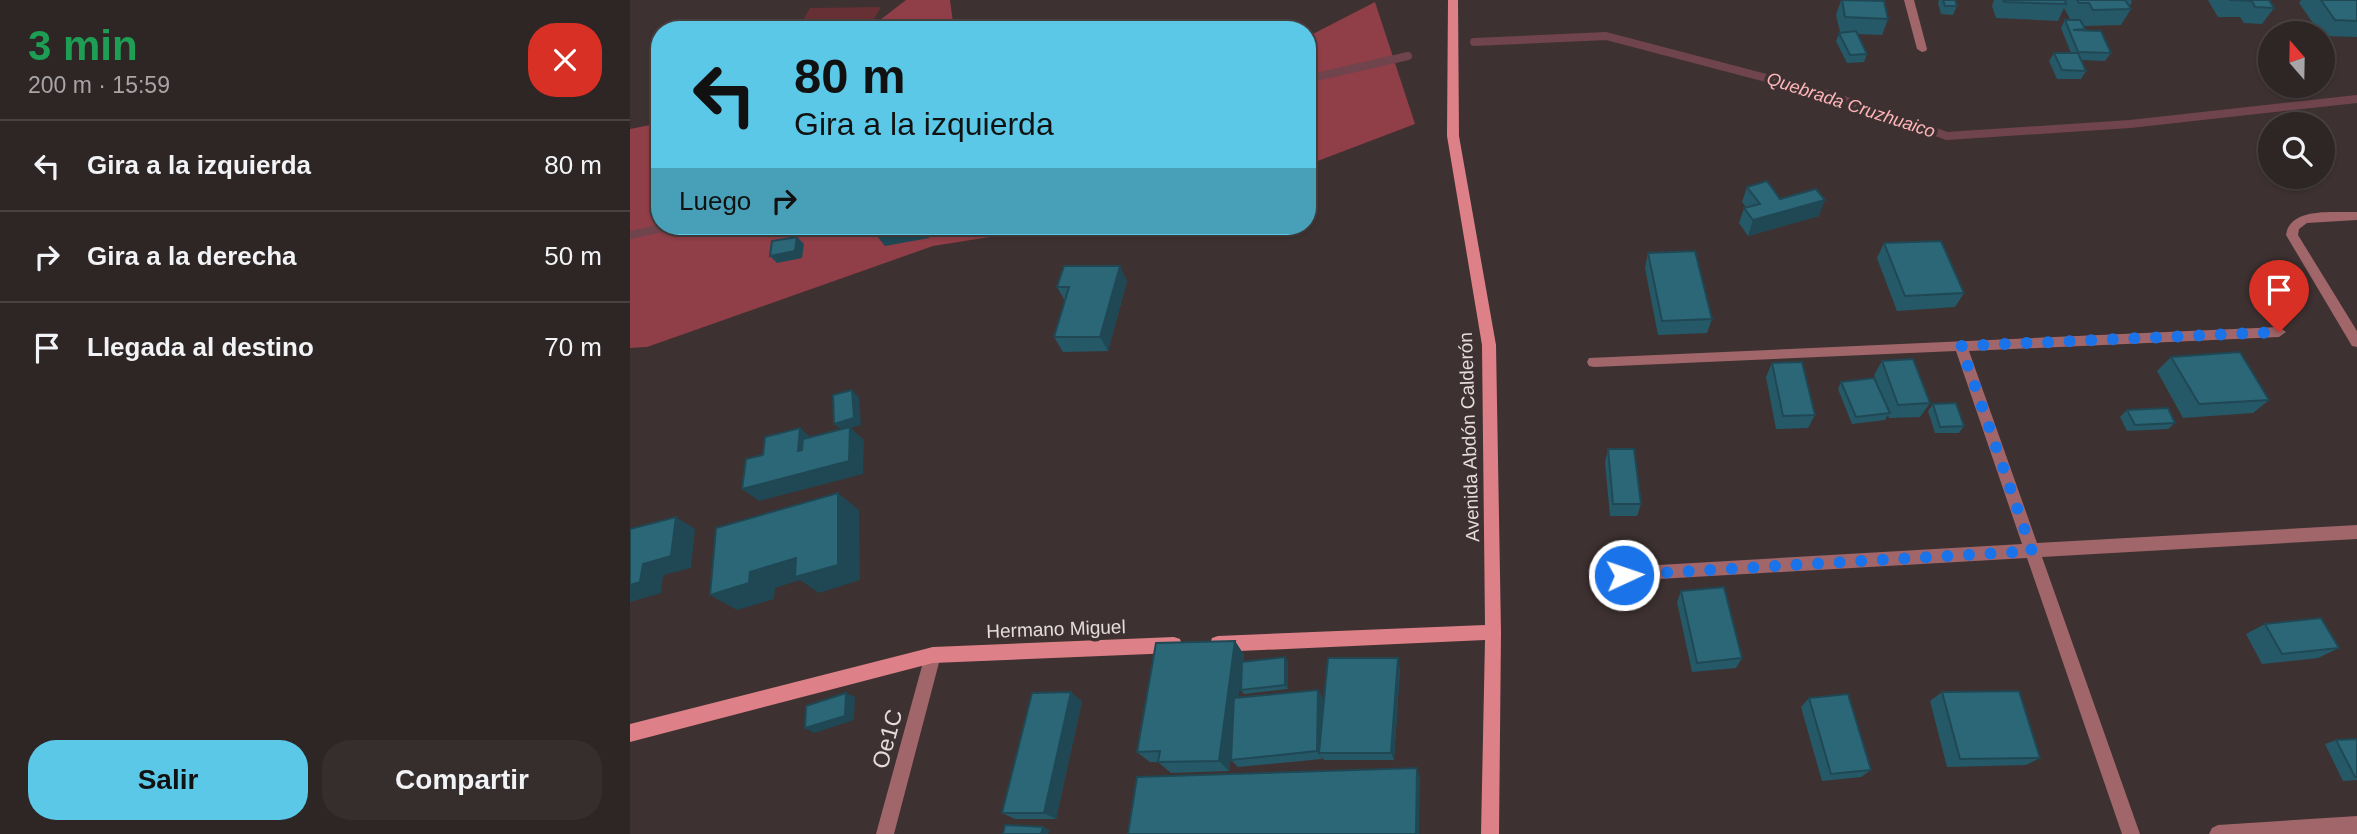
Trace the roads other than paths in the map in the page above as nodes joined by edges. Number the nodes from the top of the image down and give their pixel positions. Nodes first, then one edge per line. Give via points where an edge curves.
1 (1453, 0) edge
2 (1909, 0) edge
3 (1922, 49) dead end
4 (2357, 216) edge
5 (2279, 332) dead end
6 (2357, 342) edge
7 (1961, 346) junction
8 (1594, 362) dead end
9 (2357, 532) edge
10 (2032, 551) junction
11 (1624, 575) dead end
12 (1493, 632) junction
13 (933, 655) junction
14 (630, 733) edge
15 (2357, 825) edge
16 (885, 834) edge
17 (1490, 834) edge
18 (2131, 834) edge
19 (2218, 834) edge

1 - 12 street, Avenida Abdón Calderón via 1453,136 1489,345
2 - 3 street
4 - 6 street via 2304,219 2292,227 2292,235
5 - 7 street
7 - 8 street
7 - 10 street
9 - 10 street
10 - 11 street
10 - 18 street
12 - 13 street, Hermano Miguel
12 - 17 street, Avenida Abdón Calderón
13 - 14 street, Hermano Miguel
13 - 16 street, Oe1C
15 - 19 street

